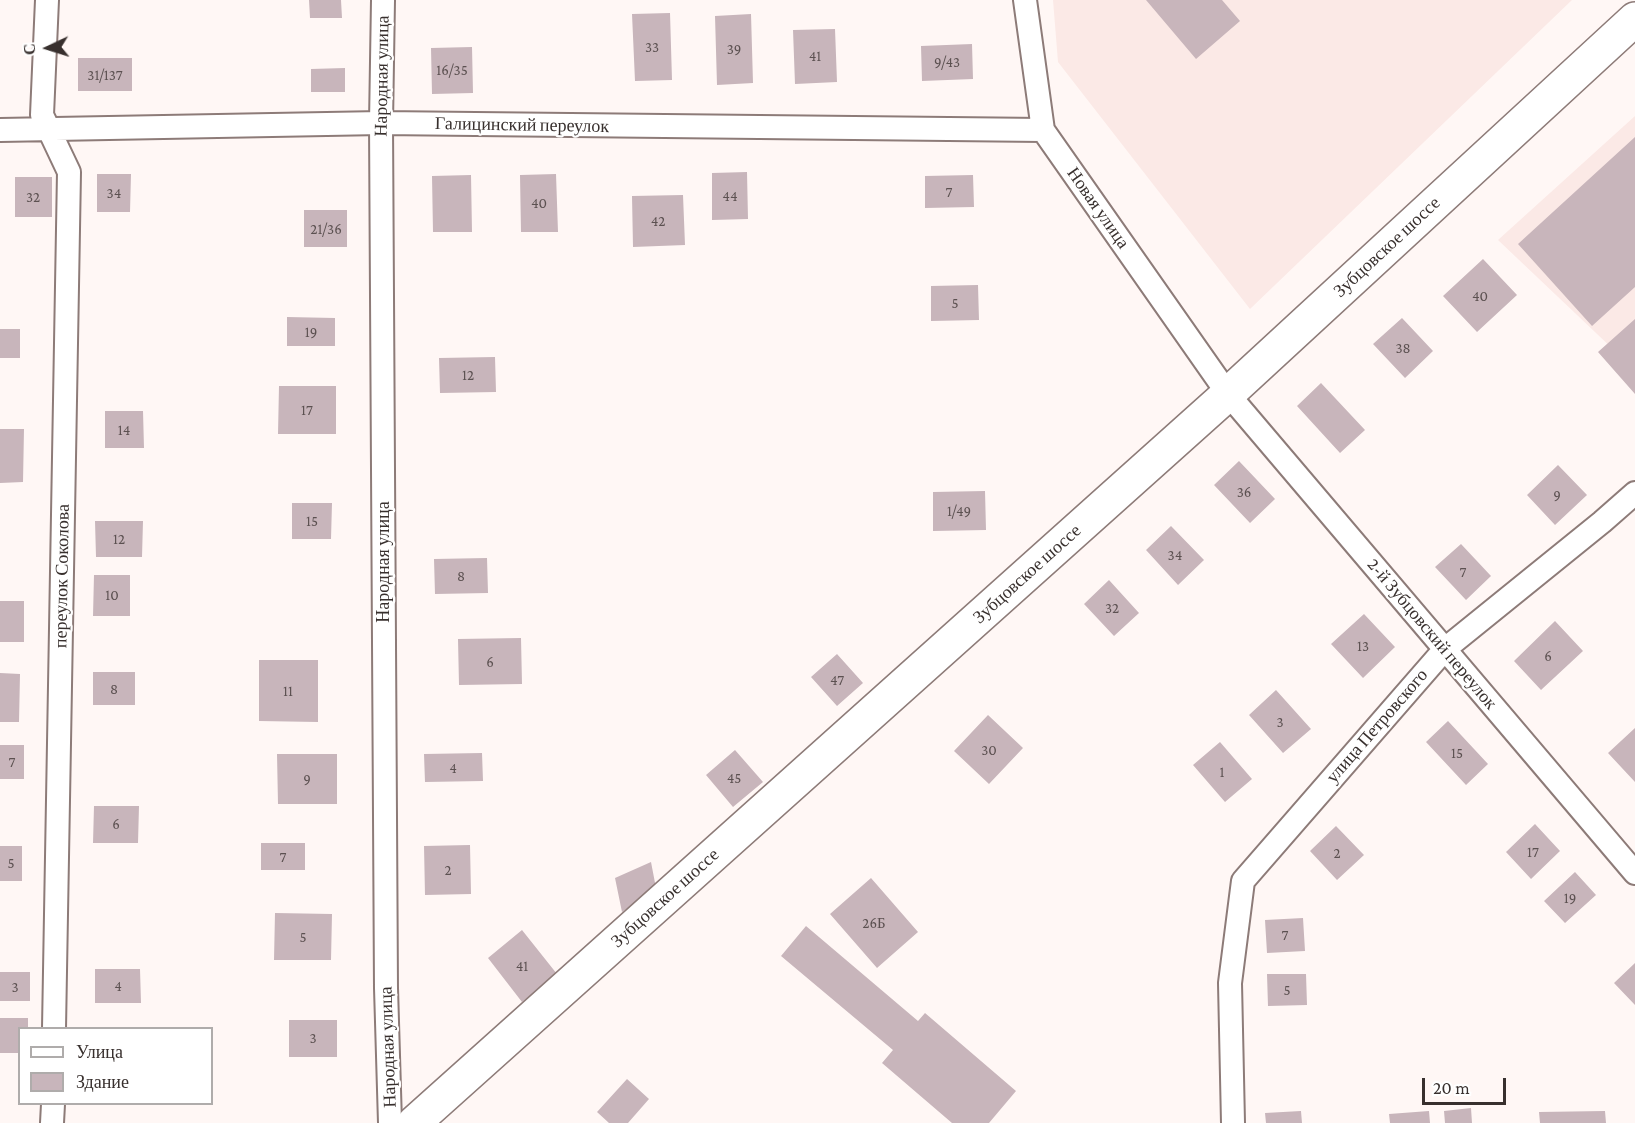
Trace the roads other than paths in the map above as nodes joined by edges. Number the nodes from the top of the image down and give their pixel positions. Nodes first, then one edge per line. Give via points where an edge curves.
1 (47, 0) edge
2 (384, 0) edge
3 (1025, 0) edge
4 (1635, 19) edge
5 (381, 123) junction
6 (47, 129) junction
7 (0, 130) edge
8 (1043, 130) junction
9 (1228, 394) junction
10 (1635, 493) edge
11 (1445, 649) junction
12 (1635, 873) edge
13 (54, 1027) edge
14 (53, 1105) edge
15 (52, 1123) edge
16 (390, 1123) edge
17 (414, 1123) edge
18 (1233, 1123) edge

1 - 6 street, переулок Соколова via 42,115
2 - 5 street, Народная улица
3 - 8 street, Новая улица
4 - 9 main road, Зубцовское шоссе
5 - 6 street, Галицинский переулок
5 - 8 street, Галицинский переулок
5 - 16 street, Народная улица
6 - 7 street, Галицинский переулок
6 - 13 street, переулок Соколова via 69,172
8 - 9 street, Новая улица
9 - 11 street, 2-й Зубцовский переулок
9 - 17 main road, Зубцовское шоссе
10 - 11 street, улица Петровского
11 - 12 street, 2-й Зубцовский переулок
11 - 18 street, улица Петровского via 1243,881 1230,982
14 - 15 street

